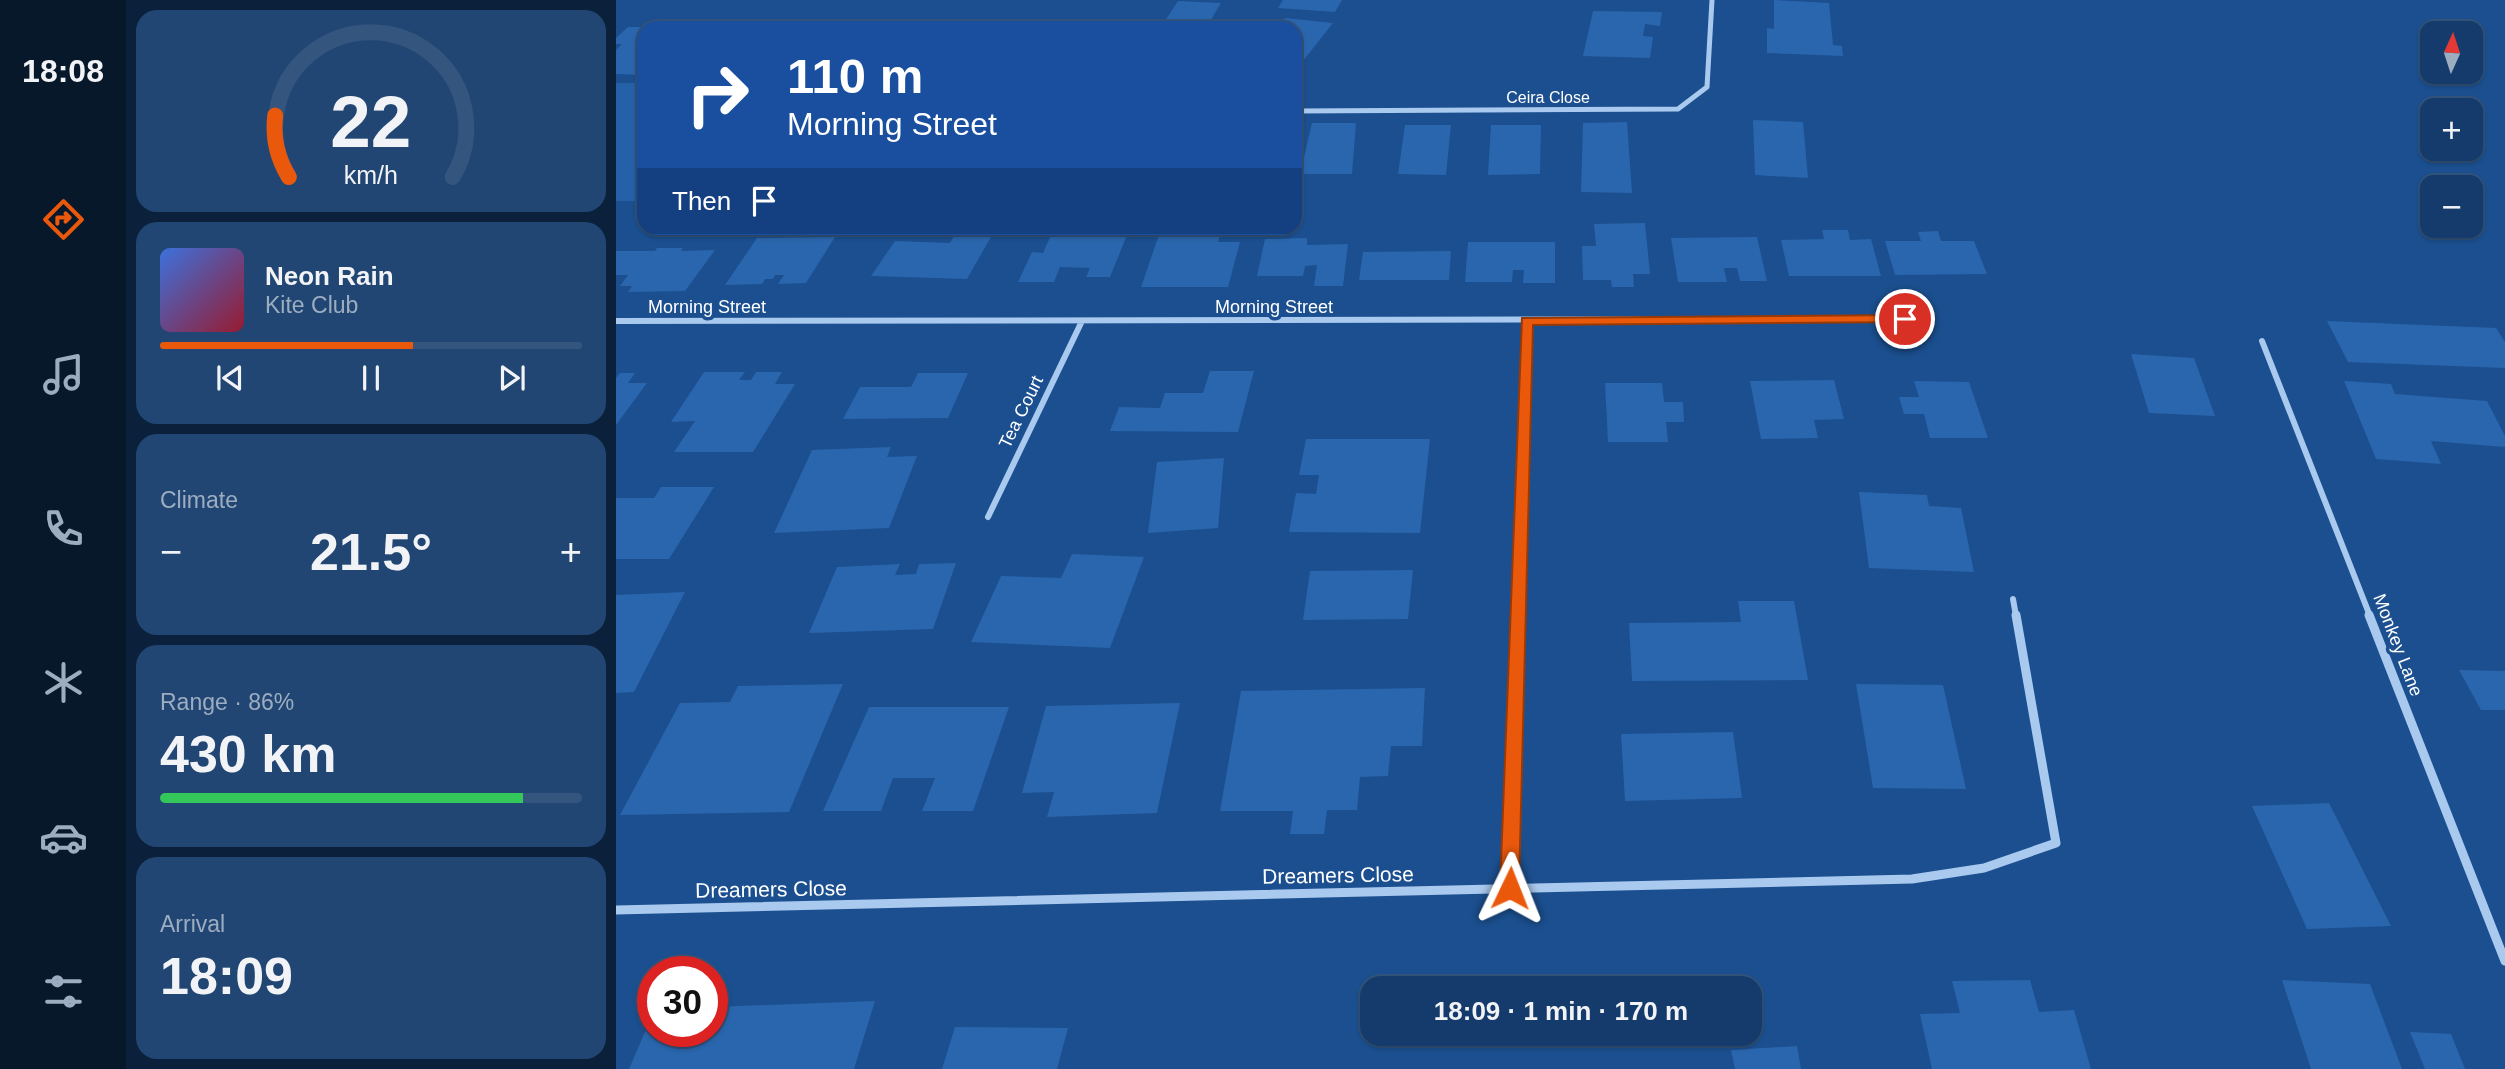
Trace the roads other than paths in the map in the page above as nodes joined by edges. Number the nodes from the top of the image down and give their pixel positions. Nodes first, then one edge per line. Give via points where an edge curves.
1 (1712, 0) edge
2 (1302, 111) edge
3 (1932, 319) dead end
4 (616, 321) edge
5 (1082, 321) junction
6 (1527, 321) junction
7 (2262, 341) dead end
8 (988, 517) dead end
9 (2013, 599) dead end
10 (1510, 888) junction
11 (616, 910) edge
12 (2505, 961) edge

1 - 2 street, Ceira Close via 1707,87 1678,109
3 - 6 street, Morning Street
4 - 5 street, Morning Street
5 - 6 street, Morning Street
5 - 8 street, Tea Court
6 - 10 street
7 - 12 street, Monkey Lane
9 - 10 street, Dreamers Close via 2056,843 1984,868 1912,879
10 - 11 street, Dreamers Close

